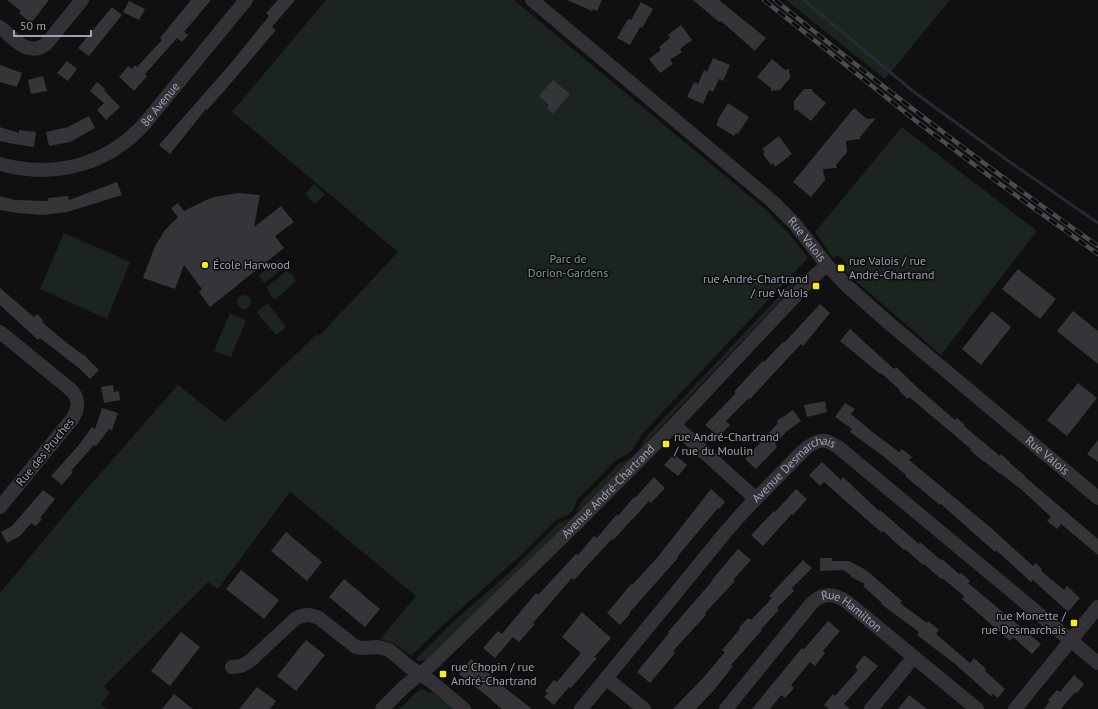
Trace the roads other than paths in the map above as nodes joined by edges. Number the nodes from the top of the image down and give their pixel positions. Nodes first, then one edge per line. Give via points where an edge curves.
1 (82, 0) edge
2 (246, 0) edge
3 (532, 0) edge
4 (0, 27) edge
5 (0, 164) edge
6 (827, 265) junction
7 (0, 333) edge
8 (674, 425) junction
9 (1098, 498) edge
10 (756, 499) junction
11 (0, 506) edge
12 (1098, 607) edge
13 (1072, 640) junction
14 (914, 657) junction
15 (1098, 663) edge
16 (232, 667) dead end
17 (420, 674) junction
18 (606, 678) junction
19 (382, 709) edge
20 (464, 709) edge
21 (581, 709) edge
22 (644, 709) edge
23 (726, 709) edge
24 (871, 709) edge
25 (977, 709) edge
26 (1015, 709) edge

1 - 4 street via 43,47 27,49
2 - 5 street, 8e Avenue via 154,113 128,140 103,156 64,168 22,169
3 - 6 street, Rue Valois via 779,207
6 - 8 street, Avenue André-Chartrand
6 - 9 street, Rue Valois via 846,286 891,325
7 - 11 street, Rue des Pruches via 70,389 77,404 73,418
8 - 10 street
8 - 17 street, Avenue André-Chartrand via 574,526
10 - 13 street, Avenue Desmarchais via 811,444 830,441
10 - 18 street, Avenue Desmarchais via 724,534
12 - 13 street
13 - 15 street, Avenue Desmarchais
13 - 26 street
14 - 23 street, Rue Hamilton via 847,602 835,595 822,596 808,608
14 - 24 street
14 - 25 street, Rue Hamilton
16 - 17 street via 250,661 291,622 307,615 319,618 356,647 389,650
17 - 19 street, Avenue André-Chartrand
17 - 20 street
18 - 21 street, Avenue Desmarchais
18 - 22 street

